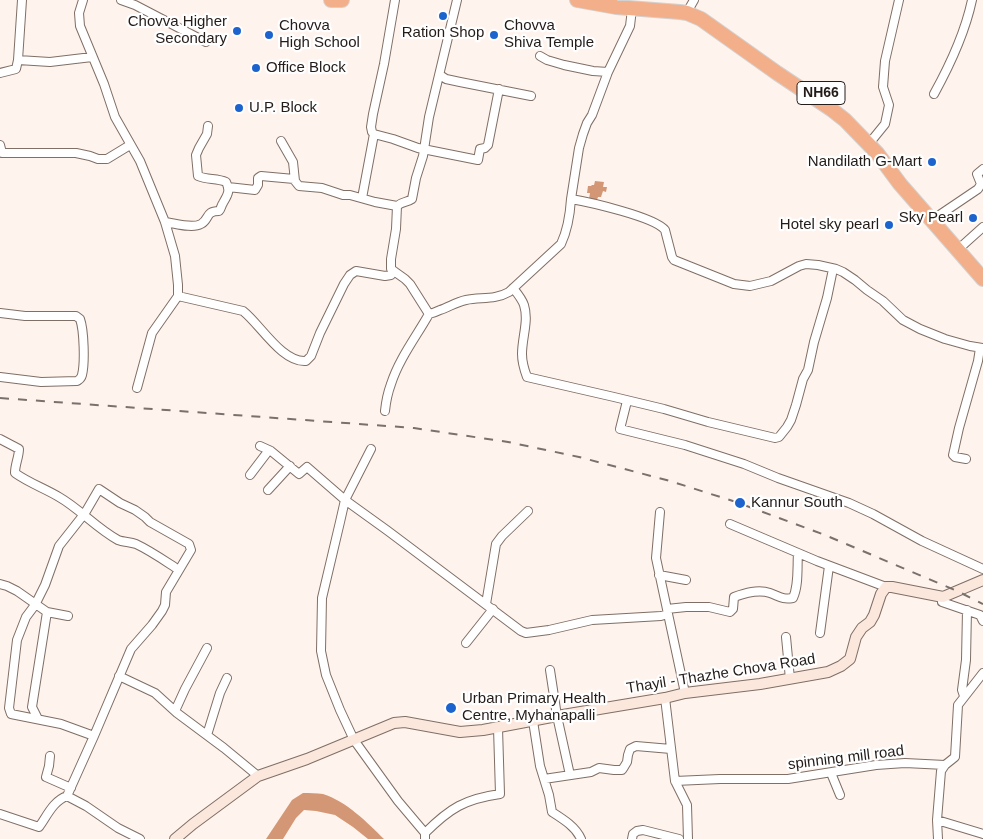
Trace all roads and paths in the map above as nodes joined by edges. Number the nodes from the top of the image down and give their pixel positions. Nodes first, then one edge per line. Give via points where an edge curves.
1 (22, 0) edge
2 (83, 0) edge
3 (121, 0) edge
4 (331, 0) edge
5 (342, 0) edge
6 (395, 0) edge
7 (457, 0) edge
8 (577, 0) edge
9 (609, 0) edge
10 (899, 0) edge
11 (972, 0) edge
12 (692, 4) edge
13 (632, 6) junction
14 (206, 42) dead end
15 (540, 56) dead end
16 (92, 57) junction
17 (18, 60) junction
18 (608, 72) junction
19 (0, 73) edge
20 (440, 74) junction
21 (499, 89) junction
22 (934, 94) dead end
23 (531, 96) dead end
24 (208, 126) dead end
25 (374, 134) junction
26 (872, 140) junction
27 (281, 141) dead end
28 (0, 145) edge
29 (130, 145) junction
30 (424, 149) junction
31 (983, 170) edge
32 (294, 180) junction
33 (228, 187) junction
34 (362, 198) junction
35 (571, 199) junction
36 (397, 206) junction
37 (938, 216) junction
38 (164, 222) junction
39 (983, 227) edge
40 (963, 245) junction
41 (983, 268) edge
42 (833, 269) junction
43 (394, 271) junction
44 (983, 279) edge
45 (513, 288) junction
46 (178, 296) junction
47 (0, 313) edge
48 (429, 314) junction
49 (982, 348) edge
50 (0, 377) edge
51 (137, 388) dead end
52 (626, 401) junction
53 (385, 411) dead end
54 (0, 439) edge
55 (260, 446) dead end
56 (371, 449) dead end
57 (269, 450) junction
58 (966, 459) dead end
59 (290, 466) junction
60 (250, 475) dead end
61 (268, 490) dead end
62 (345, 500) junction
63 (528, 511) dead end
64 (660, 512) dead end
65 (84, 515) junction
66 (730, 524) dead end
67 (798, 553) junction
68 (829, 566) junction
69 (983, 569) edge
70 (179, 570) junction
71 (659, 575) junction
72 (686, 580) dead end
73 (983, 580) edge
74 (0, 584) edge
75 (886, 587) junction
76 (942, 597) junction
77 (35, 605) junction
78 (489, 607) junction
79 (967, 610) junction
80 (47, 612) junction
81 (667, 612) junction
82 (68, 616) dead end
83 (983, 621) edge
84 (820, 633) dead end
85 (786, 637) dead end
86 (466, 644) dead end
87 (207, 648) dead end
88 (550, 670) dead end
89 (983, 673) edge
90 (119, 676) junction
91 (227, 678) dead end
92 (790, 679) junction
93 (685, 693) junction
94 (965, 695) junction
95 (665, 698) junction
96 (175, 711) junction
97 (557, 716) junction
98 (38, 719) junction
99 (533, 721) junction
100 (498, 728) junction
101 (207, 735) junction
102 (94, 736) junction
103 (354, 740) junction
104 (671, 749) junction
105 (50, 756) dead end
106 (945, 765) junction
107 (831, 772) junction
108 (570, 775) junction
109 (258, 776) junction
110 (544, 779) junction
111 (675, 781) junction
112 (71, 788) junction
113 (840, 795) dead end
114 (67, 796) junction
115 (0, 814) edge
116 (937, 820) junction
117 (983, 834) edge
118 (424, 836) edge
119 (140, 839) edge
120 (175, 839) edge
121 (581, 839) edge
122 (632, 839) edge
123 (679, 839) edge
124 (688, 839) edge
125 (938, 839) edge

1 - 17 street
2 - 16 street via 80,26
3 - 14 street
4 - 5 highway
6 - 25 street via 373,114 371,127
7 - 20 street
8 - 13 highway via 616,7
9 - 13 highway, NH66
10 - 26 street via 885,61 883,87 889,104 885,124
11 - 22 street via 958,45
12 - 13 highway, NH66
12 - 26 highway, NH66 via 847,112
13 - 18 street via 630,26
13 - 44 highway via 687,13 700,19 831,109 877,153
15 - 18 street via 564,65
16 - 17 street via 50,62
16 - 29 street via 115,117
17 - 19 street via 16,69
18 - 35 street via 579,148
20 - 21 street via 446,79
20 - 30 street
21 - 23 street
21 - 30 street via 488,145 480,149 478,160
24 - 33 street via 196,155 198,176 226,182
25 - 30 street
25 - 34 street
26 - 37 highway, NH66
27 - 32 street via 293,162
28 - 29 street via 2,153 76,153 107,159
29 - 38 street
30 - 36 street via 412,199
31 - 37 street via 977,174 981,184 978,189
32 - 33 street via 260,176 255,190
32 - 34 street via 299,186
33 - 38 street via 220,210 212,211 203,223
34 - 36 street
35 - 42 street via 647,218 662,226 674,260 734,284 757,285 806,264
35 - 45 street via 570,218 561,244
36 - 43 street via 390,264
37 - 40 highway, NH66
38 - 46 street via 175,256
39 - 40 street
40 - 41 highway, NH66
42 - 49 street via 843,272 884,301 903,320 945,339
42 - 52 street via 808,370 791,420 779,437
43 - 46 street via 385,276 356,271 350,275 306,361 296,361 288,356 243,311
43 - 48 street via 406,279
45 - 48 street via 502,296 467,300
45 - 52 street via 525,308 522,353 527,377
46 - 51 street via 152,333
47 - 50 street via 76,316 82,324 83,355 81,377 77,382
48 - 53 street via 391,382
49 - 58 street via 953,455
52 - 69 street via 620,429 744,464 849,503
54 - 65 street via 19,449 15,472
55 - 57 street
56 - 62 street
57 - 59 street
57 - 60 street
59 - 61 street
59 - 62 street via 299,474 307,467
62 - 78 street
62 - 103 street via 322,598 320,651 326,675
63 - 78 street via 496,544
64 - 71 street via 656,558
65 - 70 street via 119,541 138,545
65 - 70 street via 99,489 189,544 191,550
65 - 77 street via 59,546
66 - 67 street
67 - 68 street
67 - 81 street via 793,598 764,592 744,593 734,597 730,612 689,607
68 - 75 street
68 - 84 street
70 - 90 street via 166,592 162,612 131,649
71 - 72 street
71 - 81 street
73 - 76 street
74 - 77 street via 17,591
75 - 76 street
75 - 92 street, Thayil - Thazhe Chova Road via 870,622 856,637 850,659 828,672
76 - 79 street via 942,602
77 - 80 street
77 - 98 street via 26,617 17,640 9,708 11,714
78 - 81 street via 526,633 592,620 661,616
78 - 86 street
79 - 83 street via 980,615
79 - 94 street via 962,690
80 - 82 street
80 - 98 street via 32,707
81 - 93 street
85 - 92 street
87 - 96 street
88 - 97 street
89 - 94 street
90 - 96 street via 155,693
90 - 102 street
91 - 101 street
92 - 93 street, Thayil - Thazhe Chova Road
93 - 95 street, Thayil - Thazhe Chova Road
94 - 106 street via 958,705 956,757
95 - 97 street, Thayil - Thazhe Chova Road
95 - 104 street
96 - 101 street
97 - 99 street, Thayil - Thazhe Chova Road
97 - 108 street
98 - 102 street
99 - 100 street, Thayil - Thazhe Chova Road
99 - 110 street
100 - 103 street, Thayil - Thazhe Chova Road via 460,732 405,722 394,723
100 - 118 street via 500,794 483,796 456,806
101 - 109 street
102 - 112 street
103 - 109 street, Thayil - Thazhe Chova Road
103 - 118 street
104 - 108 street via 636,746 630,749 622,770 599,768
104 - 111 street
105 - 112 street via 46,777
106 - 107 street, spinning mill road via 905,763
106 - 116 street via 940,771
107 - 111 street, spinning mill road via 788,779
107 - 113 street
108 - 110 street
109 - 120 street, Thayil - Thazhe Chova Road
110 - 121 street via 552,812 578,832
111 - 124 street via 687,805
112 - 114 street
114 - 115 street via 55,803 39,827
114 - 119 street
116 - 117 street
116 - 125 street
122 - 123 street via 633,834 643,830

